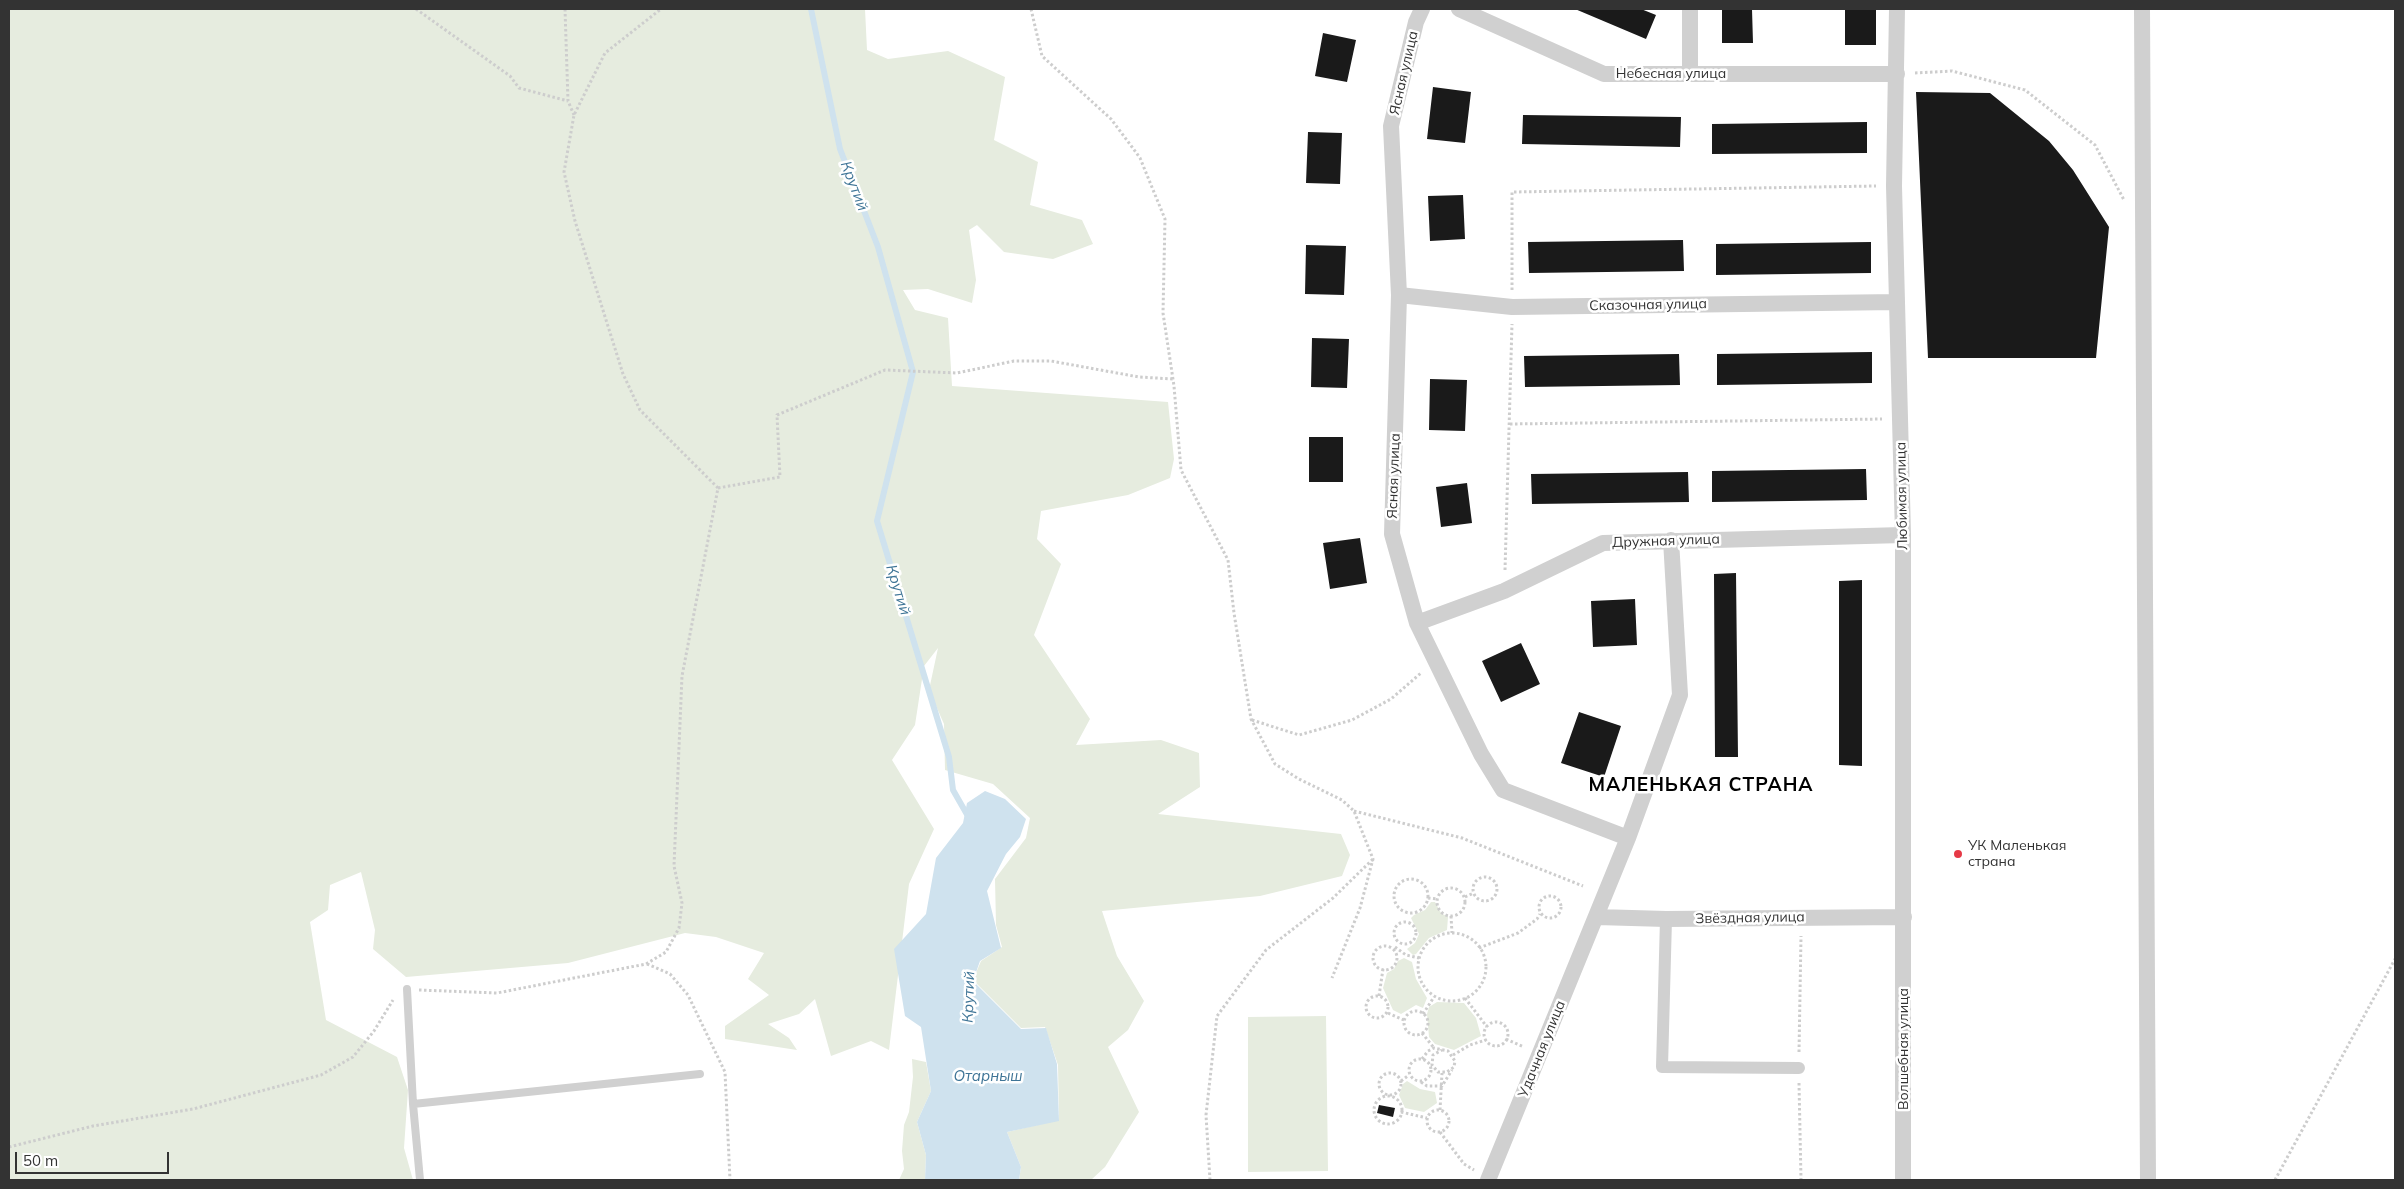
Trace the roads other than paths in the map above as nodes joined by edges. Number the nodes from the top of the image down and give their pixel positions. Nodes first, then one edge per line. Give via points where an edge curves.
1 (1429, 9) edge
2 (1459, 9) edge
3 (1690, 9) edge
4 (1897, 9) edge
5 (2142, 9) edge
6 (1419, 15) edge
7 (1690, 74) junction
8 (1897, 74) junction
9 (1399, 296) junction
10 (1897, 302) junction
11 (1903, 536) junction
12 (1671, 540) junction
13 (1416, 623) junction
14 (1628, 838) junction
15 (1597, 917) junction
16 (1904, 917) junction
17 (1666, 919) junction
18 (407, 989) road end
19 (1799, 1068) road end
20 (700, 1074) dead end
21 (413, 1104) junction
22 (420, 1180) edge
23 (1488, 1180) edge
24 (1904, 1180) edge
25 (2148, 1180) edge

1 - 6 street
2 - 7 street, Небесная улица via 1604,74
3 - 7 street
4 - 8 street, Любимая улица
5 - 25 street
6 - 9 street, Ясная улица via 1391,126
7 - 8 street, Небесная улица
8 - 10 street, Любимая улица via 1894,186
9 - 10 street, Сказочная улица via 1512,307
9 - 13 street, Ясная улица via 1392,534
10 - 11 street, Любимая улица
11 - 12 street, Дружная улица
11 - 16 street, Любимая улица
12 - 13 street, Дружная улица via 1603,542 1504,591
12 - 14 street, Удачная улица via 1680,695
13 - 14 street, Ясная улица via 1481,754 1503,790
14 - 15 street, Удачная улица
15 - 17 street, Звёздная улица
15 - 23 street, Удачная улица
16 - 17 street, Звёздная улица
16 - 24 street, Волшебная улица
17 - 19 street via 1662,1067
18 - 21 lane
20 - 21 lane
21 - 22 lane

